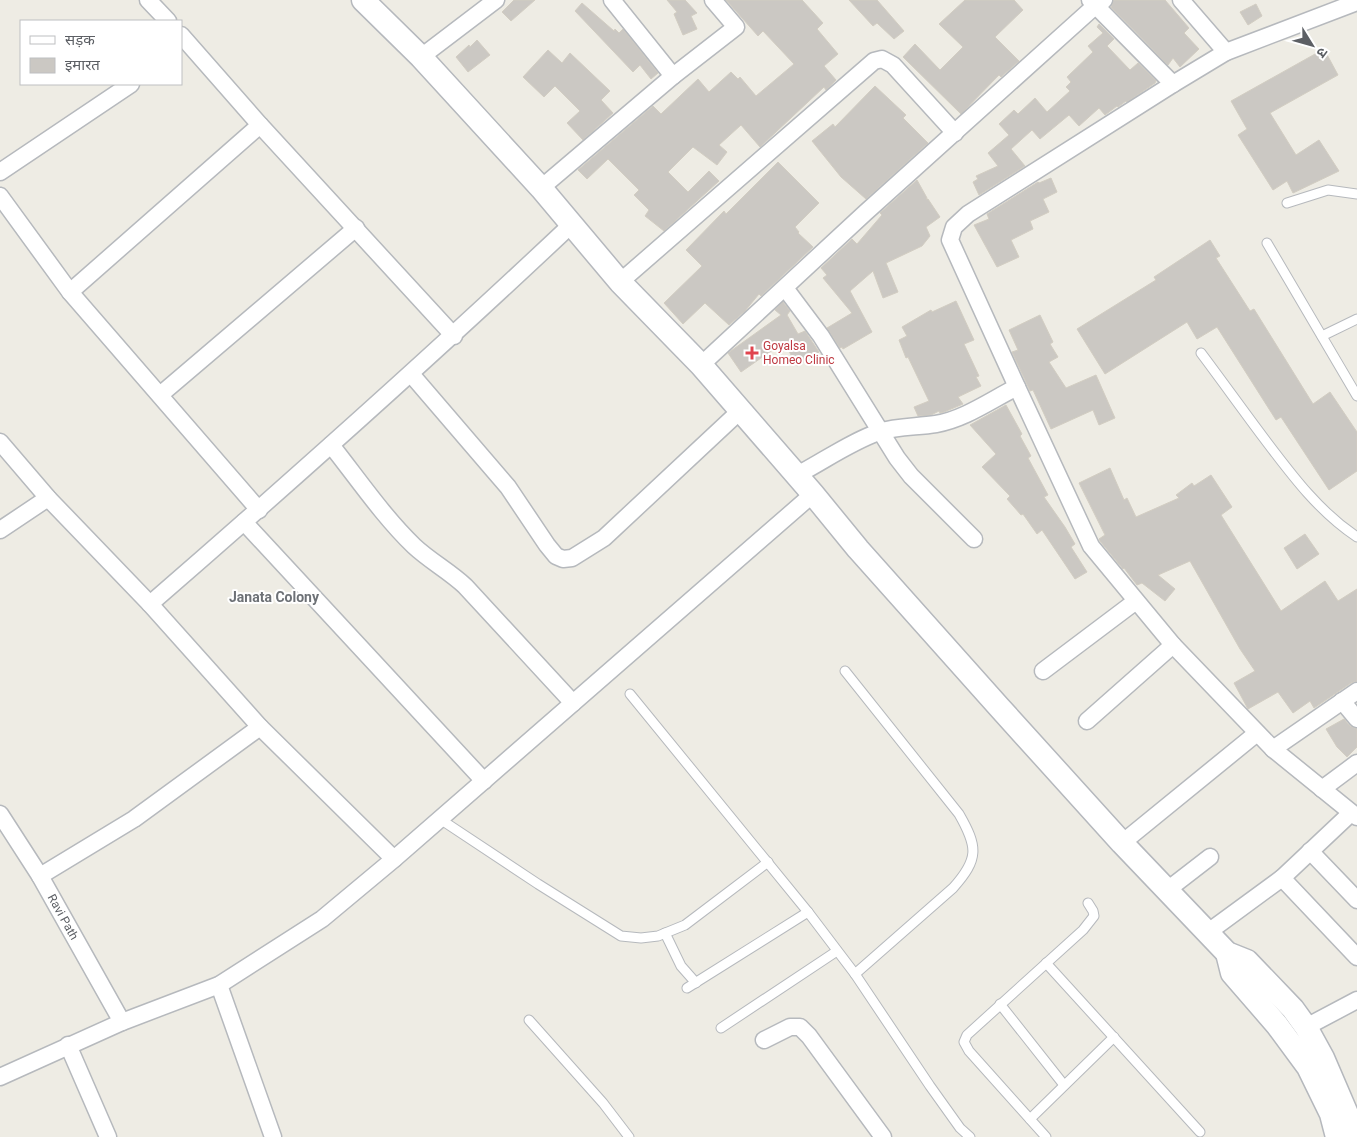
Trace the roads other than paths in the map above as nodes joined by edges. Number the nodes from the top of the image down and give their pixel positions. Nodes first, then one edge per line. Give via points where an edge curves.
1 (148, 0) edge
2 (363, 0) edge
3 (496, 0) edge
4 (612, 0) edge
5 (713, 0) edge
6 (1181, 0) edge
7 (1096, 2) edge
8 (1357, 2) edge
9 (167, 20) edge
10 (184, 43) edge
11 (1226, 52) junction
12 (421, 57) junction
13 (674, 76) junction
14 (1173, 84) junction
15 (130, 85) edge
16 (260, 125) junction
17 (954, 133) junction
18 (0, 172) edge
19 (541, 188) junction
20 (1357, 194) edge
21 (0, 196) edge
22 (1287, 203) dead end
23 (572, 224) junction
24 (356, 228) junction
25 (1267, 243) dead end
26 (620, 282) junction
27 (785, 288) junction
28 (70, 292) junction
29 (1357, 319) edge
30 (454, 336) junction
31 (1322, 336) junction
32 (1201, 353) dead end
33 (701, 365) junction
34 (411, 374) junction
35 (1016, 387) junction
36 (160, 395) junction
37 (1357, 396) edge
38 (741, 410) junction
39 (880, 432) junction
40 (0, 442) edge
41 (331, 445) junction
42 (797, 475) junction
43 (813, 494) junction
44 (48, 498) junction
45 (259, 510) junction
46 (244, 522) junction
47 (0, 530) edge
48 (1357, 537) edge
49 (974, 538) dead end
50 (1136, 601) junction
51 (150, 604) junction
52 (1173, 645) junction
53 (845, 670) dead end
54 (1043, 671) dead end
55 (1357, 690) edge
56 (630, 694) dead end
57 (1342, 701) junction
58 (573, 703) junction
59 (1357, 719) edge
60 (1087, 721) dead end
61 (260, 726) junction
62 (1256, 733) junction
63 (1273, 749) junction
64 (1357, 763) edge
65 (484, 781) junction
66 (1322, 789) junction
67 (0, 814) edge
68 (1354, 815) edge
69 (440, 819) junction
70 (1122, 843) junction
71 (1310, 851) junction
72 (1210, 857) dead end
73 (394, 859) junction
74 (768, 862) junction
75 (40, 876) junction
76 (1282, 878) junction
77 (1166, 891) junction
78 (1357, 900) edge
79 (1088, 903) dead end
80 (808, 912) junction
81 (665, 933) junction
82 (1207, 934) junction
83 (838, 951) junction
84 (1357, 957) edge
85 (1046, 963) junction
86 (855, 974) junction
87 (696, 983) junction
88 (219, 984) junction
89 (687, 988) dead end
90 (1357, 1000) edge
91 (1000, 1004) junction
92 (529, 1020) dead end
93 (1292, 1020) junction
94 (122, 1022) junction
95 (721, 1028) dead end
96 (1114, 1037) junction
97 (764, 1040) dead end
98 (68, 1045) junction
99 (0, 1077) edge
100 (1064, 1085) junction
101 (1030, 1119) junction
102 (1200, 1132) dead end
103 (108, 1137) edge
104 (273, 1137) edge
105 (629, 1137) edge
106 (883, 1137) edge
107 (970, 1137) edge
108 (1046, 1137) edge
109 (1337, 1137) edge
110 (1357, 1137) edge

1 - 9 street
2 - 12 street
3 - 12 street
4 - 13 street
5 - 13 street via 736,27
6 - 11 street
7 - 14 street
7 - 17 street
8 - 11 street
10 - 16 street
11 - 14 street
12 - 19 street
13 - 19 street
14 - 35 street via 954,226 950,240
15 - 18 street
16 - 24 street
16 - 28 street
17 - 26 street via 893,65 882,59 874,61
17 - 27 street
19 - 23 street
20 - 22 lane via 1328,190
21 - 28 street
23 - 26 street
23 - 30 street
24 - 30 street
24 - 36 street
25 - 31 lane
26 - 33 street
27 - 33 street
27 - 39 street via 821,336
28 - 36 street
29 - 31 lane
30 - 34 street
31 - 37 lane
32 - 48 lane via 1312,500
33 - 38 street
34 - 38 street via 508,486 547,545 563,559 572,558 604,538
34 - 41 street
35 - 39 street via 955,419
35 - 50 street via 1092,546
36 - 45 street
38 - 42 street
39 - 42 street via 859,440
39 - 49 street via 912,476
40 - 44 street
41 - 45 street
41 - 58 street via 396,528 465,586
42 - 43 street
43 - 58 street
43 - 70 street via 858,549
44 - 47 street
44 - 51 street
45 - 46 street
46 - 51 street
46 - 65 street
50 - 52 street
50 - 54 street
51 - 61 street
52 - 60 street
52 - 62 street
53 - 86 lane via 959,814 970,833 974,849 967,873 953,888
55 - 57 street
56 - 74 lane
57 - 59 street
57 - 63 street
58 - 65 street
61 - 73 street
61 - 75 street via 134,819
62 - 63 street
62 - 70 street
63 - 66 street
64 - 66 street
65 - 69 street
66 - 68 street
67 - 75 street, Ravi Path
68 - 71 street
69 - 73 street
69 - 81 lane via 622,936 641,938
70 - 77 street
71 - 76 street
71 - 78 street
72 - 77 street
73 - 88 street via 322,919
74 - 80 lane
74 - 81 lane via 685,925
75 - 94 street, Ravi Path
76 - 82 street
76 - 84 street
77 - 82 street
79 - 85 lane via 1094,911 1090,922
80 - 83 lane
80 - 87 lane
81 - 87 lane via 681,966
82 - 93 street via 1227,953 1232,973
83 - 86 lane
83 - 95 lane
85 - 91 lane
85 - 96 lane
86 - 107 lane via 930,1086
87 - 89 lane
88 - 94 street
88 - 104 street
90 - 93 street
91 - 100 lane
91 - 101 lane via 967,1035 964,1042 969,1052
92 - 105 lane
93 - 109 street
93 - 110 street via 1323,1058
94 - 98 street
96 - 100 lane
96 - 102 lane
97 - 106 street via 790,1027 800,1027
98 - 99 street
98 - 103 street
100 - 101 lane
101 - 108 lane

